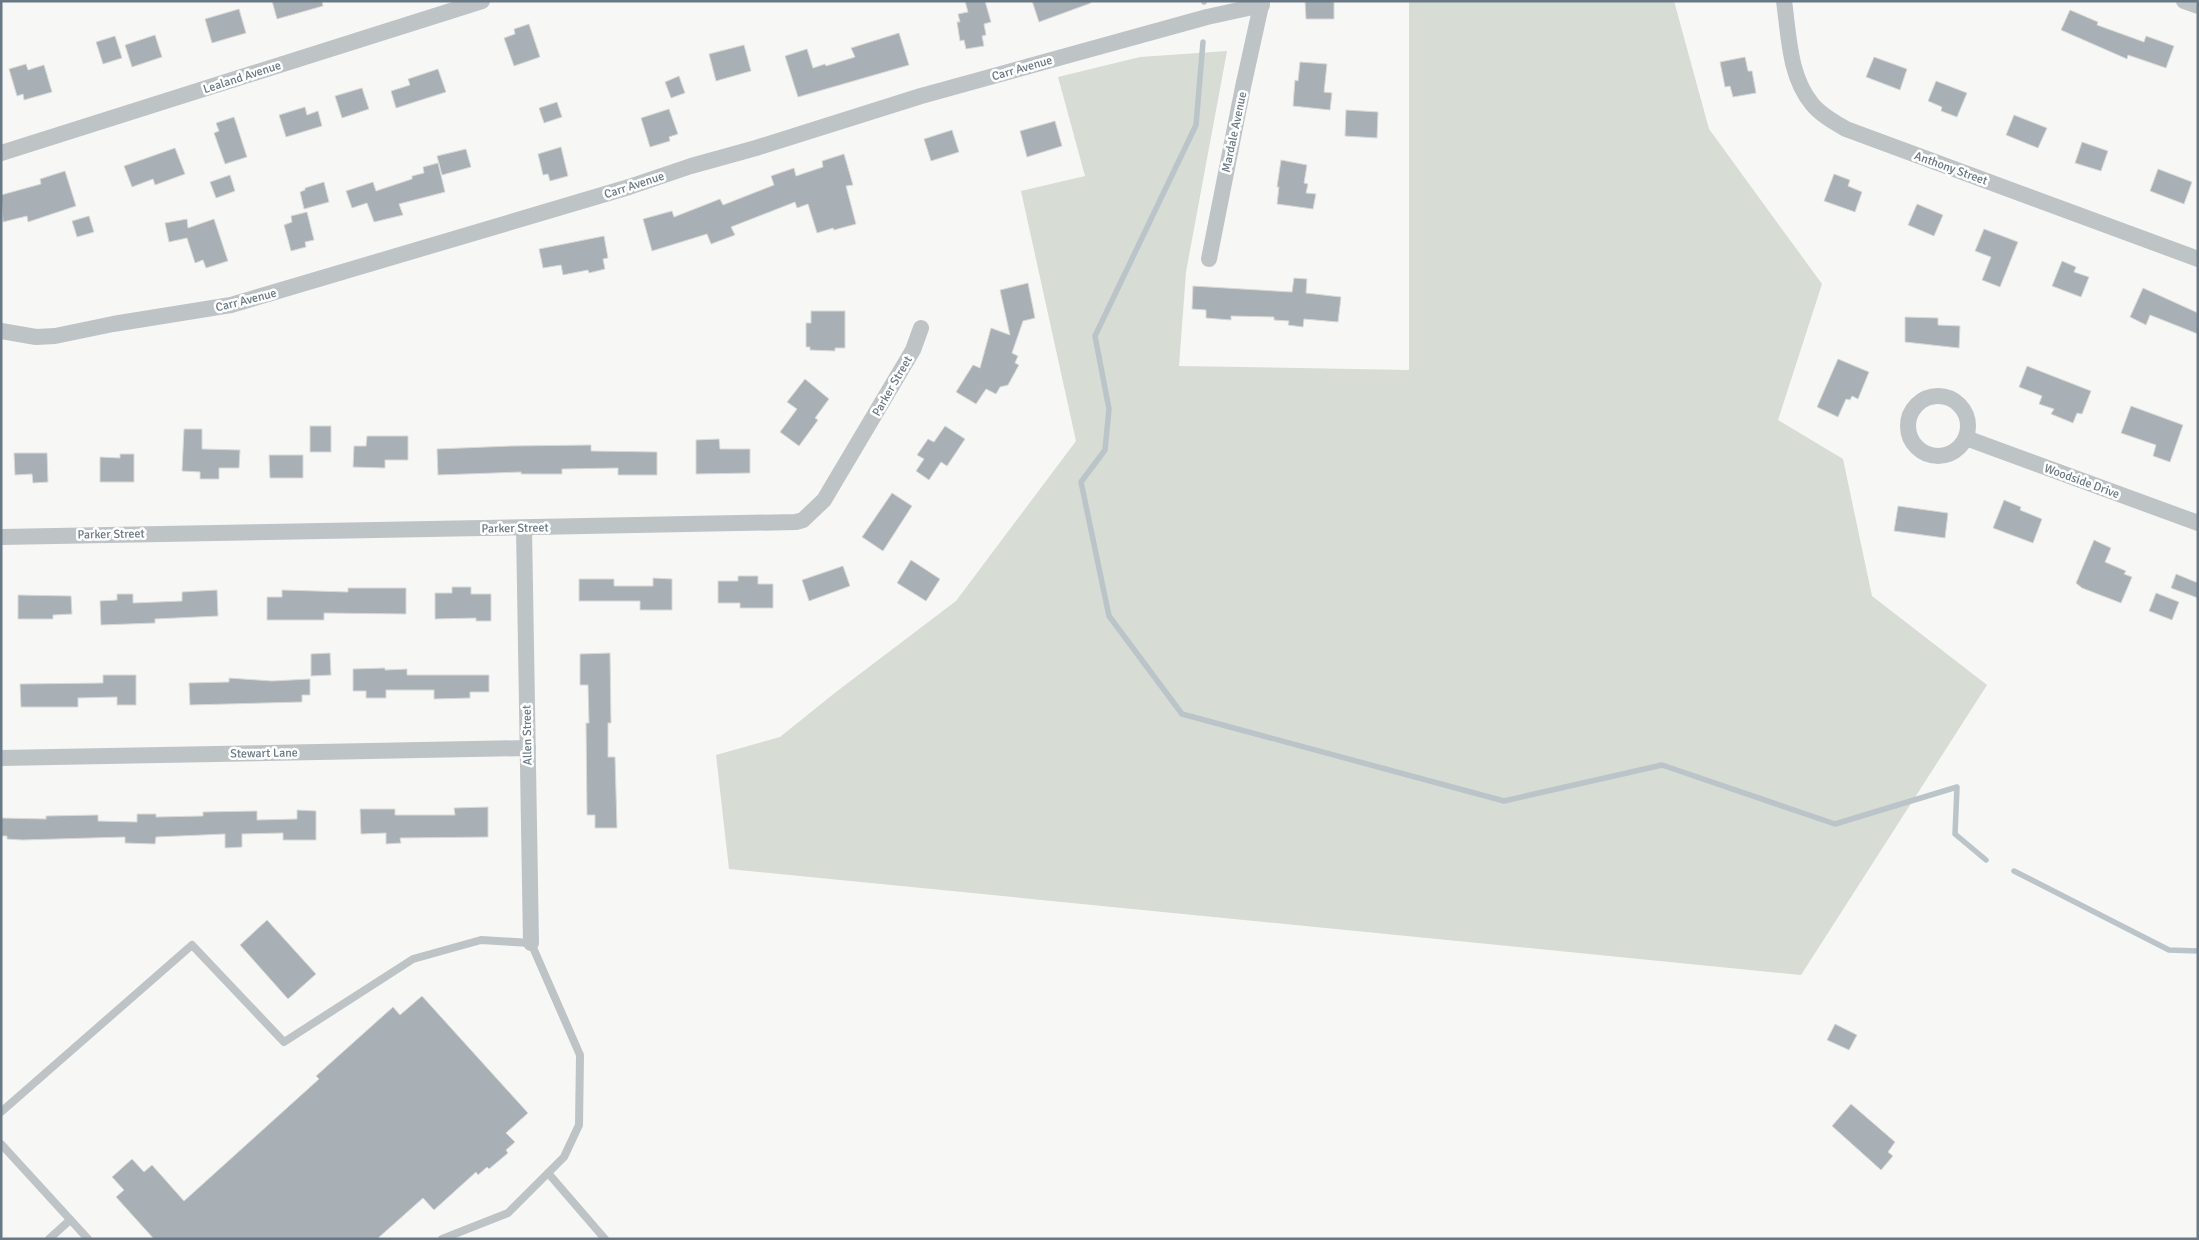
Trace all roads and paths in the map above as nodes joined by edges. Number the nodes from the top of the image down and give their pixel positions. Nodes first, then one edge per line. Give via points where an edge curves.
1 (482, 1) edge
2 (1784, 1) edge
3 (2184, 1) edge
4 (1262, 3) edge
5 (2198, 6) edge
6 (1, 153) edge
7 (1209, 259) dead end
8 (2198, 259) edge
9 (921, 328) dead end
10 (1, 331) edge
11 (1966, 438) dead end
12 (2198, 523) edge
13 (524, 528) junction
14 (1, 537) edge
15 (528, 748) junction
16 (1, 758) edge
17 (530, 943) junction
18 (1, 1112) edge
19 (1, 1144) edge
20 (548, 1173) junction
21 (70, 1220) junction
22 (49, 1239) edge
23 (88, 1239) edge
24 (442, 1239) edge
25 (606, 1239) edge

1 - 6 street, Lealand Avenue
2 - 8 street, Anthony Street via 1796,74 1813,105 1824,116 1846,129
3 - 5 street
4 - 7 street, Mardale Avenue
4 - 10 street, Carr Avenue via 921,96 231,305 55,336 36,337
9 - 13 street, Parker Street via 913,350 824,500 803,520
11 - 12 street, Woodside Drive
13 - 14 street, Parker Street
13 - 15 street, Allen Street
15 - 16 street, Stewart Lane
15 - 17 street, Allen Street
17 - 18 lane via 481,940 413,959 284,1042 192,945
17 - 20 lane via 580,1055 579,1125 564,1157
19 - 21 lane
20 - 24 lane via 508,1214
20 - 25 lane
21 - 22 lane
21 - 23 lane

